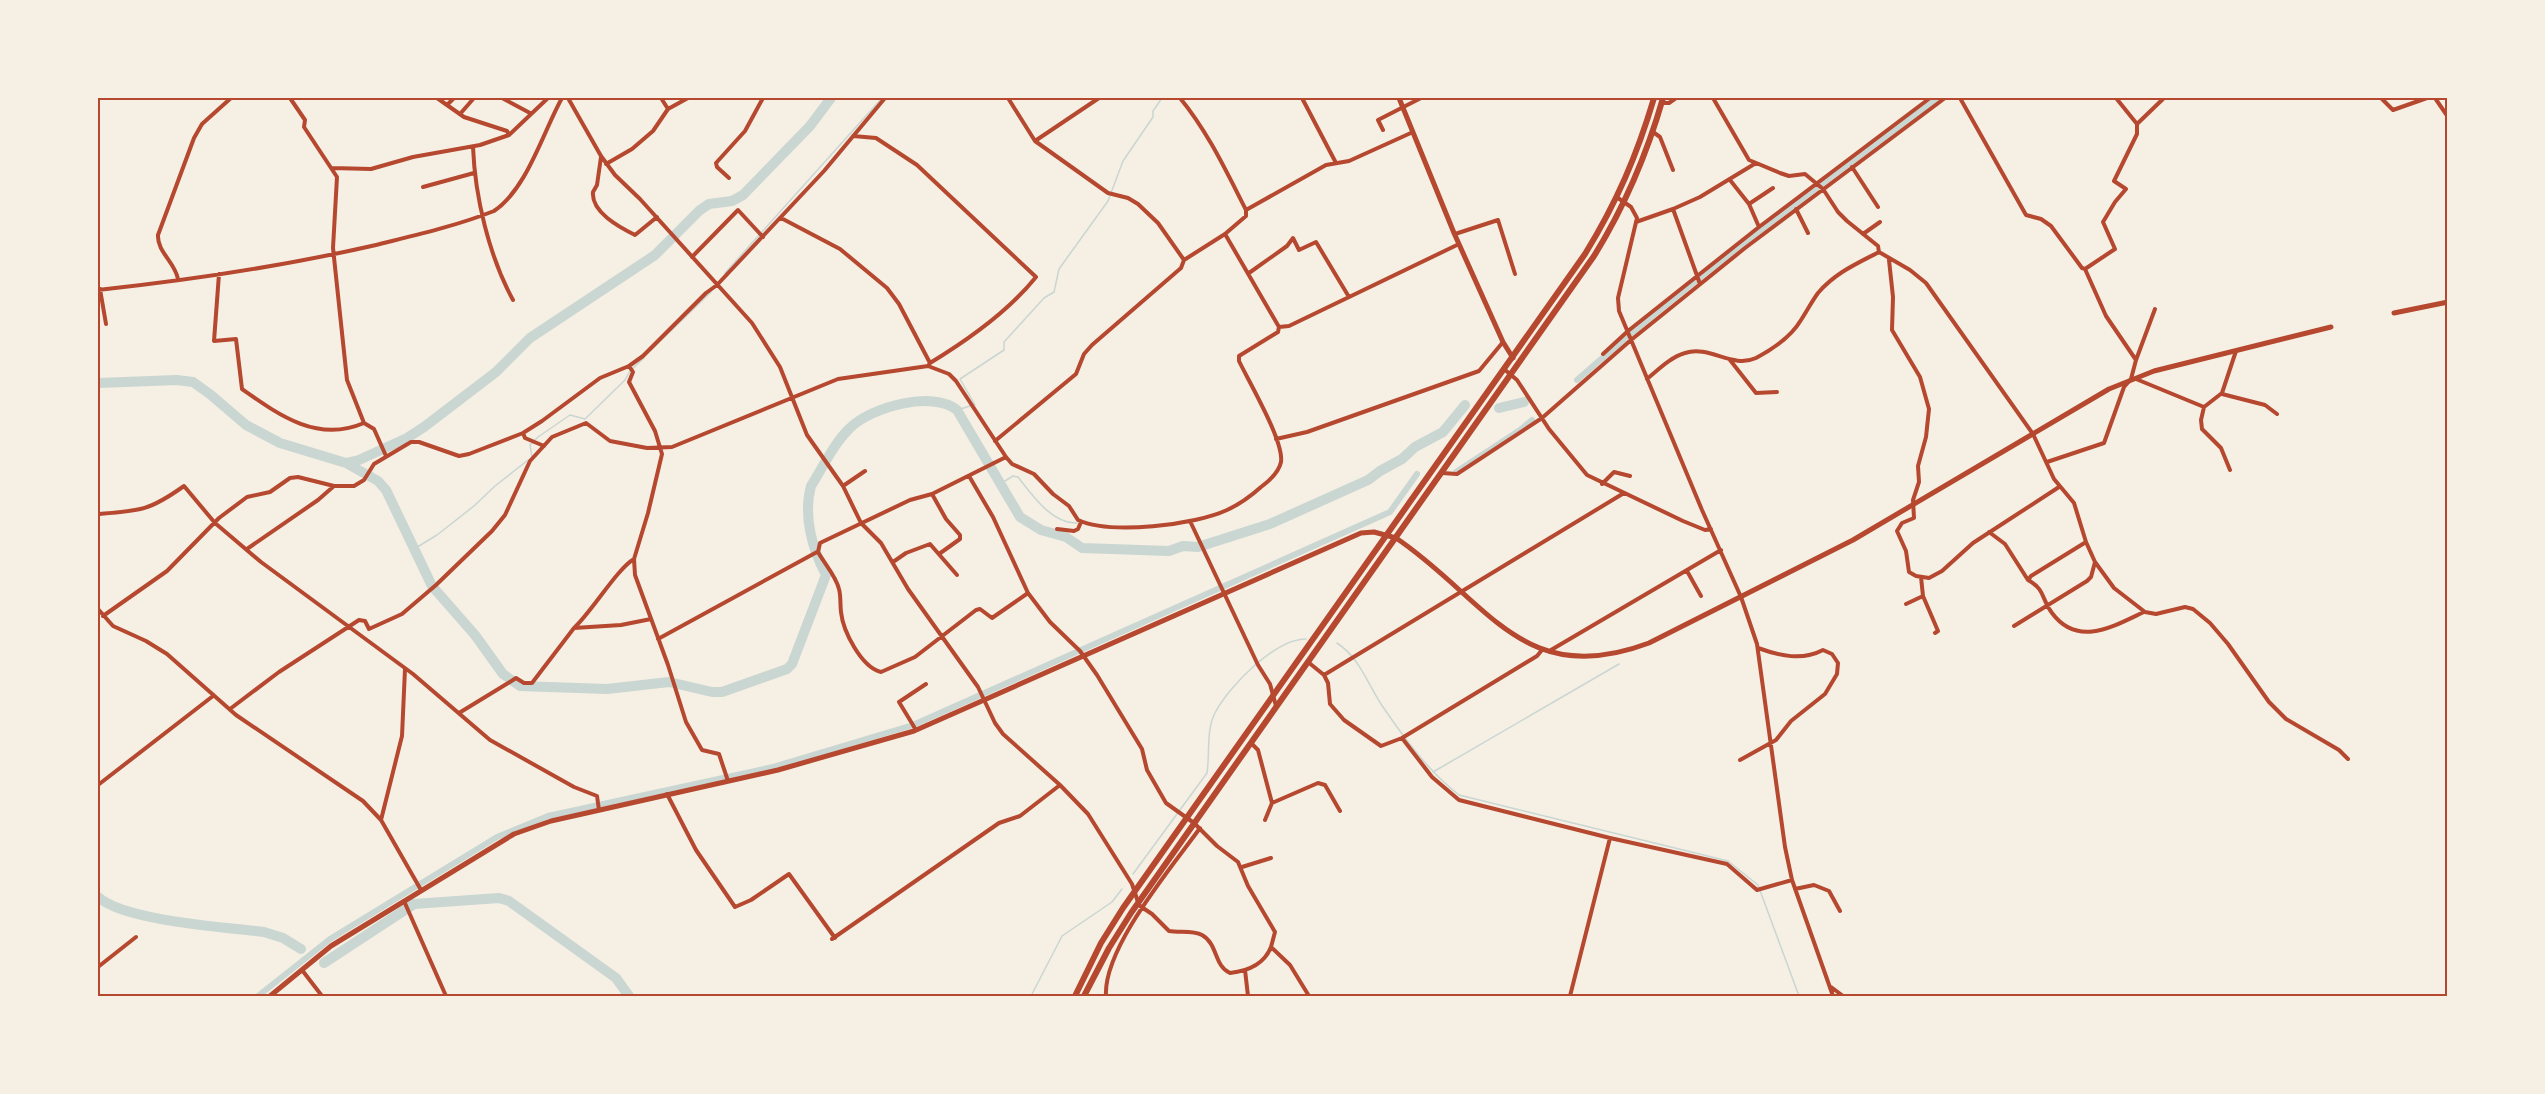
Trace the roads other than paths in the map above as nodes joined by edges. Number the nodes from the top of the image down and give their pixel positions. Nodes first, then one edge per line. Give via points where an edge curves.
1 (231, 98) edge
2 (290, 98) edge
3 (437, 98) edge
4 (454, 98) edge
5 (474, 98) edge
6 (502, 98) edge
7 (548, 98) edge
8 (562, 98) edge
9 (568, 98) edge
10 (661, 98) edge
11 (688, 98) edge
12 (763, 98) edge
13 (885, 98) edge
14 (1008, 98) edge
15 (1100, 98) edge
16 (1180, 98) edge
17 (1302, 98) edge
18 (1399, 98) edge
19 (1421, 98) edge
20 (1654, 98) edge
21 (1676, 98) edge
22 (1713, 98) edge
23 (1930, 98) edge
24 (1945, 98) edge
25 (1960, 98) edge
26 (2116, 98) edge
27 (2163, 98) edge
28 (2381, 98) edge
29 (2427, 98) edge
30 (2435, 98) edge
31 (1662, 100) edge
32 (447, 105) junction
33 (1402, 106) junction
34 (668, 109) junction
35 (530, 113) junction
36 (460, 114) junction
37 (2448, 117) edge
38 (2137, 124) junction
39 (1383, 130) dead end
40 (1413, 132) junction
41 (1652, 132) junction
42 (509, 135) junction
43 (853, 136) junction
44 (1035, 141) junction
45 (473, 147) junction
46 (601, 156) junction
47 (1336, 163) junction
48 (1756, 163) junction
49 (606, 164) junction
50 (1852, 167) junction
51 (331, 168) junction
52 (1673, 170) dead end
53 (474, 173) junction
54 (729, 178) dead end
55 (1730, 180) junction
56 (1820, 186) junction
57 (423, 187) dead end
58 (1773, 188) dead end
59 (1618, 198) junction
60 (1625, 202) junction
61 (1749, 204) junction
62 (1878, 207) dead end
63 (1673, 209) junction
64 (1246, 210) junction
65 (1796, 210) junction
66 (482, 216) junction
67 (657, 217) junction
68 (781, 218) junction
69 (1636, 222) junction
70 (1880, 222) dead end
71 (1759, 227) junction
72 (1808, 233) dead end
73 (1225, 234) junction
74 (1455, 234) junction
75 (1863, 234) junction
76 (763, 237) junction
77 (1459, 244) junction
78 (1879, 252) junction
79 (334, 255) junction
80 (692, 257) junction
81 (1184, 260) junction
82 (1889, 260) junction
83 (2085, 269) junction
84 (1249, 273) junction
85 (219, 274) junction
86 (1515, 274) dead end
87 (1697, 277) junction
88 (178, 279) junction
89 (1700, 284) junction
90 (717, 285) junction
91 (99, 290) edge
92 (1349, 297) junction
93 (513, 300) dead end
94 (2448, 302) edge
95 (2155, 309) dead end
96 (2394, 313) dead end
97 (106, 324) dead end
98 (1279, 327) junction
99 (2331, 327) dead end
100 (1630, 335) junction
101 (1503, 342) junction
102 (2236, 350) junction
103 (1603, 354) dead end
104 (1511, 356) junction
105 (1730, 359) junction
106 (2136, 360) junction
107 (1519, 363) junction
108 (929, 365) junction
109 (1503, 368) junction
110 (630, 369) junction
111 (1511, 375) junction
112 (1647, 379) junction
113 (2133, 379) junction
114 (1777, 392) dead end
115 (2222, 393) junction
116 (792, 397) junction
117 (2205, 407) junction
118 (2277, 414) dead end
119 (1542, 418) junction
120 (364, 423) junction
121 (523, 432) junction
122 (2033, 434) junction
123 (1276, 440) junction
124 (995, 441) junction
125 (544, 446) junction
126 (660, 449) junction
127 (386, 455) junction
128 (1005, 457) junction
129 (2047, 462) junction
130 (2230, 470) dead end
131 (865, 471) dead end
132 (1442, 473) junction
133 (969, 476) junction
134 (1630, 476) dead end
135 (1602, 484) junction
136 (334, 486) junction
137 (843, 486) junction
138 (2059, 487) junction
139 (932, 494) junction
140 (1624, 494) junction
141 (1912, 507) junction
142 (98, 514) edge
143 (1190, 521) junction
144 (215, 522) junction
145 (1081, 522) junction
146 (861, 523) junction
147 (1057, 529) dead end
148 (1711, 529) junction
149 (1989, 532) junction
150 (1387, 535) junction
151 (1396, 538) junction
152 (2086, 542) junction
153 (247, 549) junction
154 (1721, 550) junction
155 (816, 552) junction
156 (939, 554) junction
157 (634, 559) junction
158 (893, 562) junction
159 (2095, 562) junction
160 (1687, 570) junction
161 (957, 575) dead end
162 (1921, 577) junction
163 (2028, 580) junction
164 (1223, 591) junction
165 (1028, 592) junction
166 (1462, 593) junction
167 (1701, 596) dead end
168 (1923, 596) junction
169 (1742, 597) junction
170 (1906, 604) dead end
171 (2047, 605) junction
172 (98, 609) edge
173 (2145, 612) junction
174 (103, 616) junction
175 (651, 619) junction
176 (348, 626) junction
177 (2014, 626) dead end
178 (574, 627) junction
179 (1935, 633) dead end
180 (942, 637) junction
181 (658, 639) junction
182 (1758, 648) junction
183 (1542, 650) junction
184 (1549, 652) junction
185 (1082, 654) junction
186 (1308, 662) junction
187 (405, 668) junction
188 (1324, 675) junction
189 (926, 684) dead end
190 (1273, 695) junction
191 (213, 696) junction
192 (983, 697) junction
193 (1276, 706) junction
194 (230, 709) junction
195 (459, 713) junction
196 (916, 730) junction
197 (1404, 737) junction
198 (1772, 742) junction
199 (1251, 743) junction
200 (2348, 759) dead end
201 (1740, 760) dead end
202 (728, 778) junction
203 (98, 785) edge
204 (1060, 785) junction
205 (667, 794) junction
206 (1272, 803) junction
207 (598, 806) junction
208 (1340, 812) dead end
209 (1187, 818) junction
210 (381, 820) junction
211 (1265, 820) dead end
212 (1197, 825) junction
213 (1610, 838) junction
214 (1271, 858) dead end
215 (1242, 867) junction
216 (1792, 880) junction
217 (419, 887) junction
218 (1795, 889) junction
219 (1135, 890) junction
220 (405, 902) junction
221 (1140, 905) junction
222 (1840, 911) dead end
223 (136, 937) dead end
224 (1271, 947) junction
225 (98, 967) edge
226 (301, 970) junction
227 (1245, 970) junction
228 (1830, 987) junction
229 (270, 996) edge
230 (322, 996) edge
231 (446, 996) edge
232 (1075, 996) edge
233 (1084, 996) edge
234 (1106, 996) edge
235 (1248, 996) edge
236 (1309, 996) edge
237 (1570, 996) edge
238 (1833, 996) edge
239 (1843, 996) edge

1 - 88 street via 202,124 194,138 158,234 160,248
2 - 51 street
3 - 32 street
4 - 32 street
5 - 36 street
6 - 35 street
7 - 35 street
8 - 66 street via 518,186 503,205
9 - 46 street
10 - 34 street
11 - 34 street
12 - 54 street via 746,131 717,162
13 - 43 street
14 - 44 street
15 - 44 street
16 - 64 street via 1197,118
17 - 47 street
18 - 33 main road
19 - 33 street
20 - 59 highway via 1636,157
21 - 31 street via 1669,103
22 - 48 street via 1749,160
23 - 56 street
24 - 50 street
25 - 83 street via 2026,215 2051,226
26 - 38 street
27 - 38 street
28 - 29 street via 2393,110
30 - 37 street
31 - 41 highway
32 - 36 street
33 - 39 street via 1378,120
33 - 40 main road
34 - 49 street via 653,131 626,154
35 - 42 street
36 - 42 street
38 - 83 street via 2137,134 2114,181 2126,189 2103,222 2115,249
40 - 47 street
40 - 74 main road
41 - 52 street via 1660,137
41 - 60 highway
42 - 45 street
43 - 68 street
43 - 108 street via 876,138 917,165 1036,277 1010,304
44 - 81 street via 1110,194 1128,198 1150,215
45 - 51 street via 371,168
45 - 53 street
46 - 49 street
46 - 67 street via 593,192 595,204 615,224 635,236
47 - 64 street
48 - 55 street
48 - 56 street via 1789,176 1804,174
49 - 67 street
50 - 56 street
50 - 62 street
51 - 79 street via 337,177
53 - 57 street
53 - 66 street
55 - 61 street
55 - 63 street
56 - 65 street
56 - 71 street
56 - 75 street via 1838,212
58 - 61 street
59 - 60 street
59 - 104 highway via 1570,277
60 - 69 street via 1636,212
60 - 107 highway via 1594,256
61 - 71 street
63 - 69 street
63 - 87 street
64 - 73 street via 1242,222
65 - 72 street
65 - 89 street
66 - 79 street
66 - 93 street
67 - 80 street
68 - 76 street
68 - 108 street via 840,249 887,288
69 - 100 street via 1618,298 1619,311
70 - 75 street
71 - 87 street
73 - 81 street
73 - 84 street
74 - 77 main road
74 - 86 street via 1498,220
75 - 78 street via 1878,246
76 - 80 street via 738,210
76 - 90 street
77 - 92 street
77 - 101 main road
78 - 82 street
78 - 105 street via 1834,278 1800,323 1777,344 1744,362
79 - 85 street
79 - 120 street via 345,371
80 - 90 street
81 - 124 street via 1181,268 1092,345 1076,374
82 - 122 street via 1926,283
82 - 141 street via 1892,330 1920,377 1929,409
83 - 106 street via 2106,316
84 - 92 street via 1274,257 1293,238 1299,250 1316,243
84 - 98 street
85 - 88 street
85 - 120 street via 214,341 236,339 242,389 301,426 326,431
87 - 89 street
87 - 100 street
88 - 91 street
89 - 100 street
90 - 110 street
90 - 116 street via 765,341
91 - 97 street
92 - 98 street
94 - 96 main road
95 - 106 street
98 - 123 street via 1278,332 1239,356
99 - 102 main road
100 - 103 street
100 - 112 street
100 - 119 street
101 - 104 main road
101 - 123 street via 1479,370
102 - 113 main road
102 - 115 street
104 - 107 main road
104 - 109 highway
105 - 112 street via 1706,351 1684,353
105 - 114 street via 1756,393
106 - 113 street
107 - 111 highway
108 - 116 street via 853,375
108 - 124 street via 949,374
109 - 111 street
109 - 150 highway
110 - 121 street via 600,378
110 - 126 street via 629,382 655,431
111 - 119 street
111 - 132 highway
112 - 148 street
113 - 117 street
113 - 122 main road
113 - 129 street via 2124,387 2104,442
115 - 117 street
115 - 118 street via 2265,405
116 - 126 street via 682,444
116 - 137 street via 807,435
117 - 130 street via 2202,429 2222,448
119 - 132 street via 1457,474
119 - 135 street via 1587,475
120 - 127 street via 374,429
121 - 125 street via 525,438
121 - 127 street via 459,456 419,442
122 - 129 street
122 - 141 main road
123 - 143 street via 1280,465 1268,481 1226,510
124 - 128 street
125 - 126 street via 559,433 586,423 610,441
125 - 176 street via 530,461 505,515 431,590 402,614 369,629 365,621 359,620
126 - 157 street via 661,462
127 - 136 street via 354,486
128 - 133 street
128 - 145 street via 1034,474 1070,506
129 - 138 street
131 - 137 street
132 - 151 highway
133 - 139 street
133 - 165 street
134 - 135 street via 1614,472
135 - 140 street
136 - 144 street via 290,478 270,492 247,497
136 - 153 street
137 - 146 street
138 - 149 street
138 - 152 street via 2074,503
139 - 146 street
139 - 156 street via 960,536
140 - 148 street via 1705,530
140 - 166 street
141 - 162 street via 1914,518 1897,531 1906,551 1909,572
141 - 169 main road
142 - 144 street via 144,510 184,486
143 - 145 street via 1117,527
143 - 164 street
144 - 153 street
144 - 174 street via 167,571
145 - 147 street via 1074,531
146 - 155 street via 820,543
146 - 158 street
148 - 154 street
149 - 162 street via 1942,571 1929,578
149 - 163 street via 2005,544
150 - 151 main road
150 - 164 main road via 1361,533
150 - 190 highway
151 - 166 main road
151 - 186 highway
152 - 159 street
152 - 163 street
153 - 176 street
154 - 160 street
154 - 169 street
155 - 180 street via 838,585 848,641 876,671 915,657
155 - 181 street
156 - 158 street via 930,544
156 - 161 street
157 - 175 street via 635,575
157 - 178 street
158 - 180 street
159 - 171 street via 2091,577
159 - 173 street via 2114,588
160 - 167 street
160 - 184 street
162 - 168 street
163 - 171 street via 2038,585
164 - 185 main road
164 - 190 street
165 - 180 street via 992,618 976,610
165 - 185 street via 1050,622
166 - 183 main road via 1504,629
166 - 188 street
168 - 170 street
168 - 179 street via 1938,631
169 - 182 street
169 - 184 main road via 1624,653 1580,658
171 - 173 street via 2063,625 2090,634
171 - 177 street
172 - 174 street
173 - 200 street via 2193,609 2234,650 2269,702 2286,719
174 - 191 street via 113,626 174,659
175 - 178 street
175 - 181 street
176 - 187 street
176 - 194 street
178 - 195 street via 532,683 516,678
180 - 192 street
181 - 202 street via 686,722 702,750 719,754
182 - 198 street
182 - 198 street via 1802,657 1823,650 1839,663 1825,694
183 - 184 main road
183 - 197 street
185 - 192 main road
185 - 209 street via 1137,741 1166,803
186 - 188 street
186 - 193 highway
187 - 195 street
187 - 210 street via 402,736
188 - 197 street via 1330,705 1344,720 1378,745
189 - 196 street via 900,702
190 - 193 street
190 - 209 highway
191 - 194 street
191 - 203 street
192 - 196 main road
192 - 204 street via 1003,734
193 - 199 highway
194 - 210 street via 363,801
195 - 207 street via 490,740 597,796
196 - 202 main road via 778,770
197 - 213 street via 1432,777 1459,800
198 - 201 street
198 - 216 street
199 - 206 street via 1258,750
199 - 212 highway
202 - 205 main road
204 - 205 street via 1020,816 999,823 833,939 789,874 735,907 696,850
204 - 219 street via 1088,814
205 - 207 main road
206 - 208 street via 1322,783
206 - 211 street
207 - 217 main road via 514,834
209 - 212 street
209 - 219 highway
210 - 217 street
212 - 215 street
212 - 221 highway
213 - 216 street via 1727,864 1757,890
213 - 237 street
214 - 215 street
215 - 224 street via 1248,886 1275,932
216 - 218 street
217 - 220 main road
218 - 222 street via 1814,885 1829,891
218 - 228 street
219 - 221 street
219 - 232 highway via 1101,943
220 - 226 main road via 331,946
220 - 231 street
221 - 227 street via 1169,931 1204,936 1223,970
221 - 233 highway via 1109,948
221 - 234 street via 1110,969
223 - 225 street
224 - 227 street via 1264,960
224 - 236 street via 1290,965
226 - 229 main road
226 - 230 street
227 - 235 street
228 - 238 street
228 - 239 street

